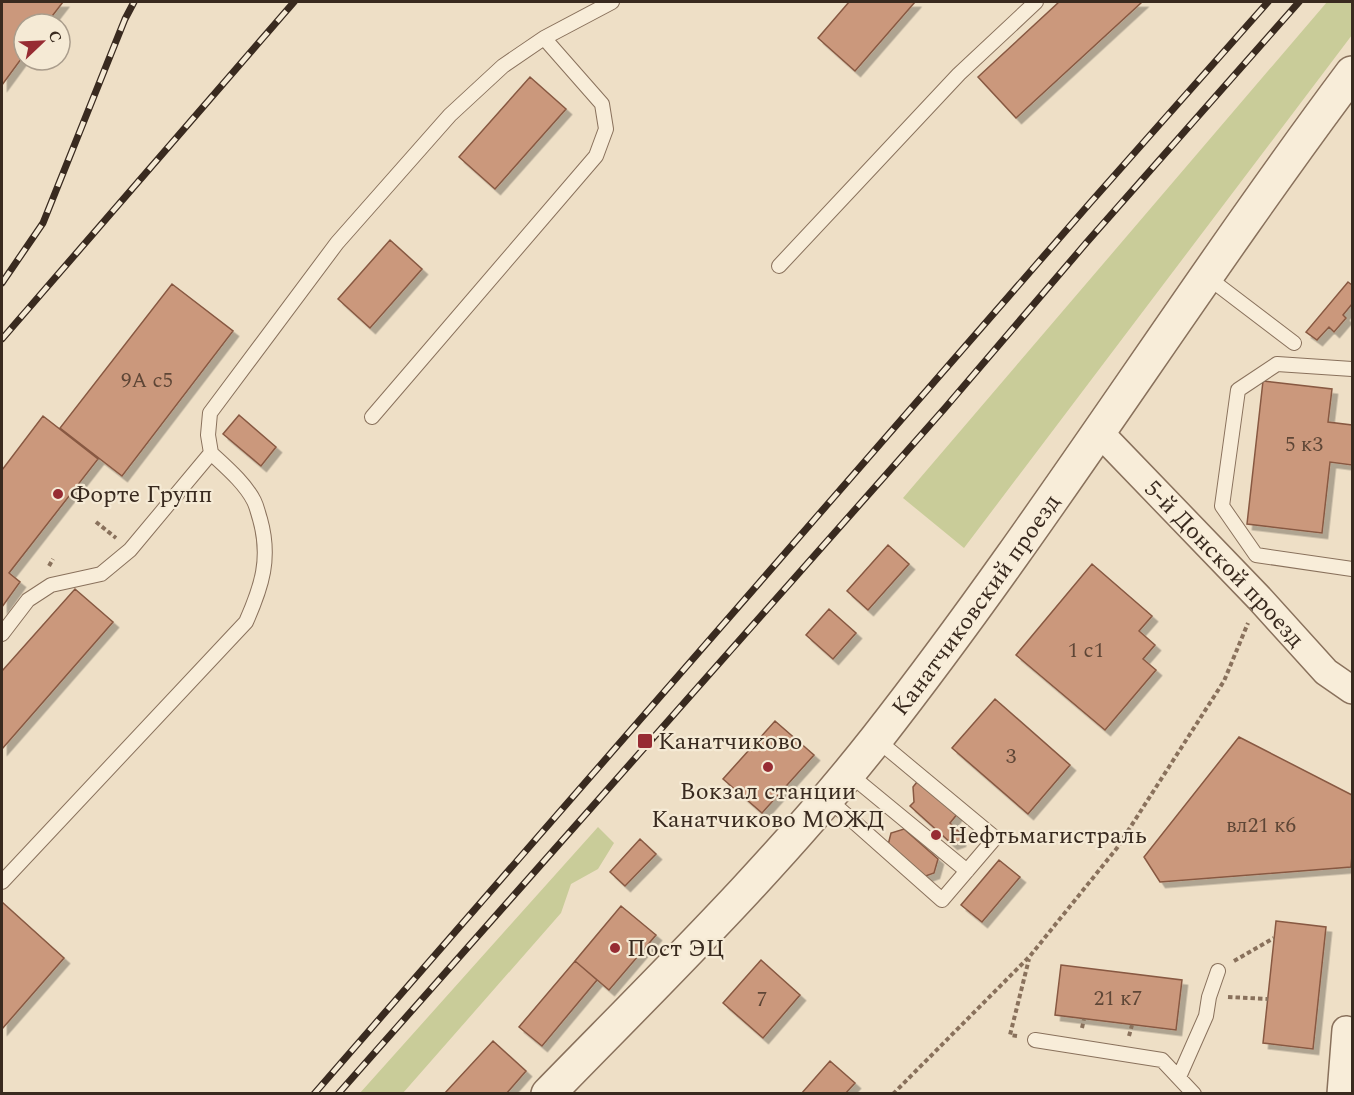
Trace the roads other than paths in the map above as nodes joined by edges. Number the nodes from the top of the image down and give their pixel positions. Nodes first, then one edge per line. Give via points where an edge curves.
1 (612, 2) edge
2 (1036, 2) edge
3 (543, 38) junction
4 (1353, 73) edge
5 (779, 266) dead end
6 (1206, 276) junction
7 (1294, 342) dead end
8 (1353, 369) edge
9 (372, 417) dead end
10 (1098, 432) junction
11 (211, 453) junction
12 (1353, 569) edge
13 (2, 634) edge
14 (1353, 690) edge
15 (876, 739) junction
16 (848, 773) junction
17 (827, 798) junction
18 (967, 871) junction
19 (2, 882) edge
20 (1218, 971) road end
21 (1346, 1030) dead end
22 (1035, 1040) road end
23 (1179, 1077) junction
24 (548, 1094) edge
25 (1194, 1094) edge
26 (1341, 1094) edge

1 - 3 lane
2 - 5 lane via 959,74
3 - 9 lane via 602,104 606,129 596,156
3 - 11 lane via 503,66 450,114 338,243 210,413
4 - 6 street, Канатчиковский проезд
6 - 7 lane
6 - 10 street, Канатчиковский проезд
8 - 12 lane via 1276,364 1238,390 1222,507 1256,555
10 - 14 street, 5-й Донской проезд via 1326,672
10 - 15 street, Канатчиковский проезд via 977,606
11 - 13 lane via 130,550 101,574 51,585 28,600
11 - 19 lane via 234,474 254,501 264,535 265,564 260,590 246,622
15 - 16 street, Канатчиковский проезд
15 - 18 lane via 995,838
16 - 17 street, Канатчиковский проезд
16 - 18 lane
17 - 18 lane via 942,900
17 - 24 street, Канатчиковский проезд via 798,834
20 - 23 lane via 1206,1016
21 - 26 street
22 - 23 lane via 1162,1060
23 - 25 lane

